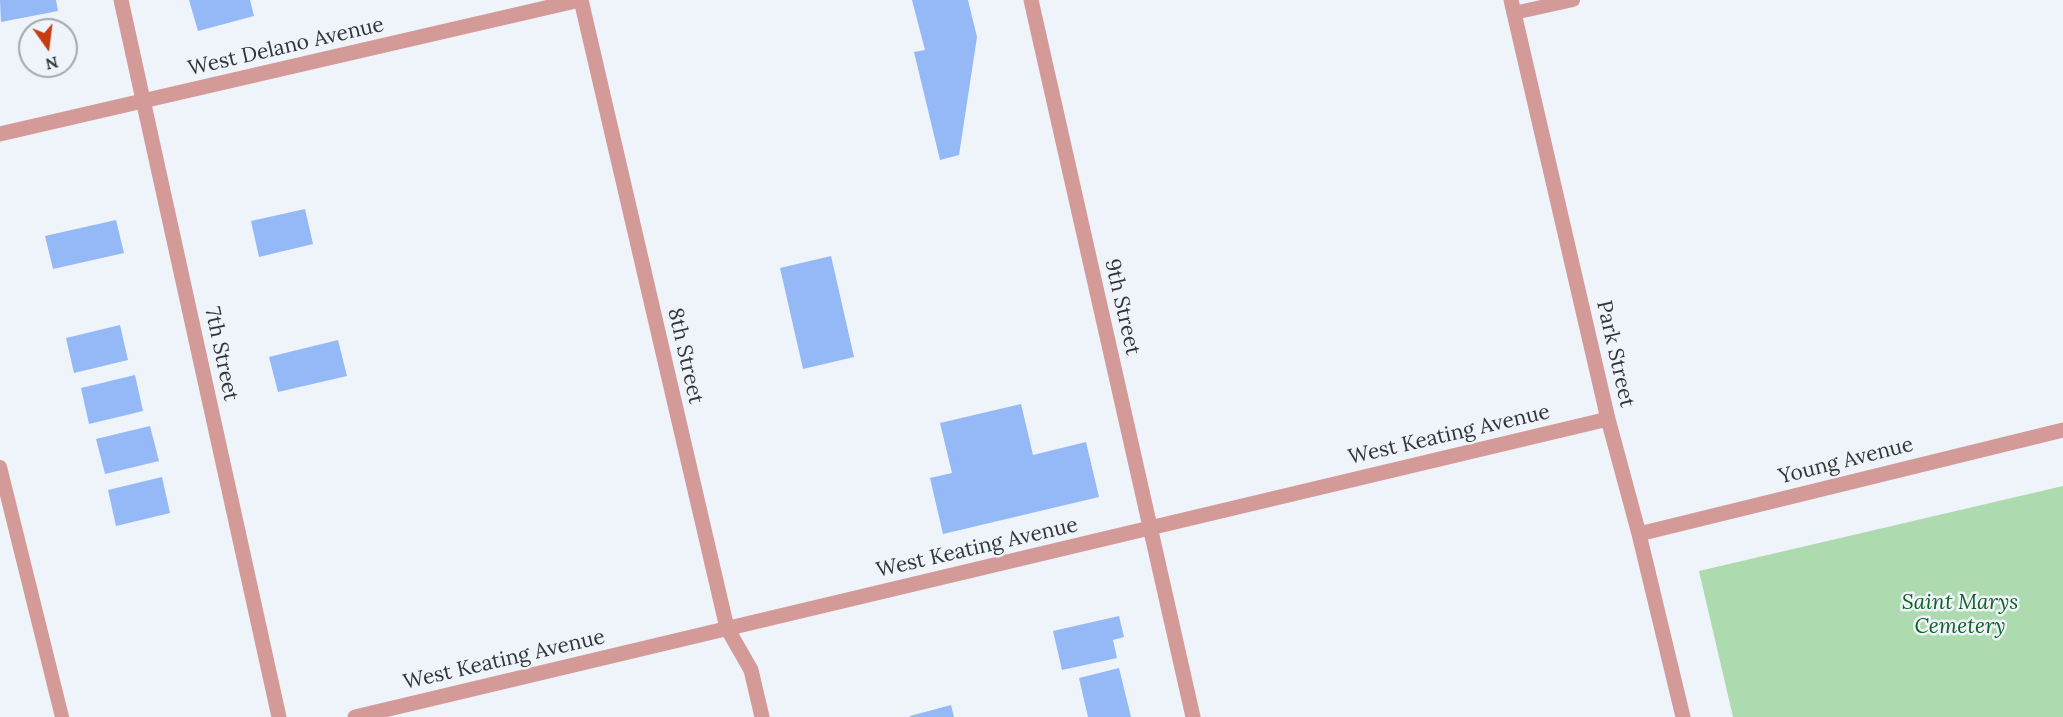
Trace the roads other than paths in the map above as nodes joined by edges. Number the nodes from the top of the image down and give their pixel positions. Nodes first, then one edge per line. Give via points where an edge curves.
1 (121, 0) edge
2 (580, 0) edge
3 (1031, 0) edge
4 (1574, 0) edge
5 (1513, 7) edge
6 (145, 102) junction
7 (0, 134) edge
8 (1608, 419) junction
9 (2063, 430) edge
10 (0, 467) edge
11 (1151, 528) junction
12 (1639, 534) junction
13 (727, 628) junction
14 (62, 717) edge
15 (279, 717) edge
16 (355, 717) edge
17 (762, 717) edge
18 (1193, 717) edge
19 (1683, 717) edge

1 - 6 street, 7th Street
2 - 6 street, West Delano Avenue
2 - 13 street, 8th Street
3 - 11 street, 9th Street
4 - 5 lane
5 - 8 street, Park Street
6 - 7 street, West Delano Avenue
6 - 15 street, 7th Street
8 - 11 street, West Keating Avenue
8 - 12 street, Park Street
9 - 12 street, Young Avenue
10 - 14 lane
11 - 13 street, West Keating Avenue
11 - 18 street, 9th Street
12 - 19 street, Park Street
13 - 16 street, West Keating Avenue
13 - 17 street, 8th Street via 751,670

